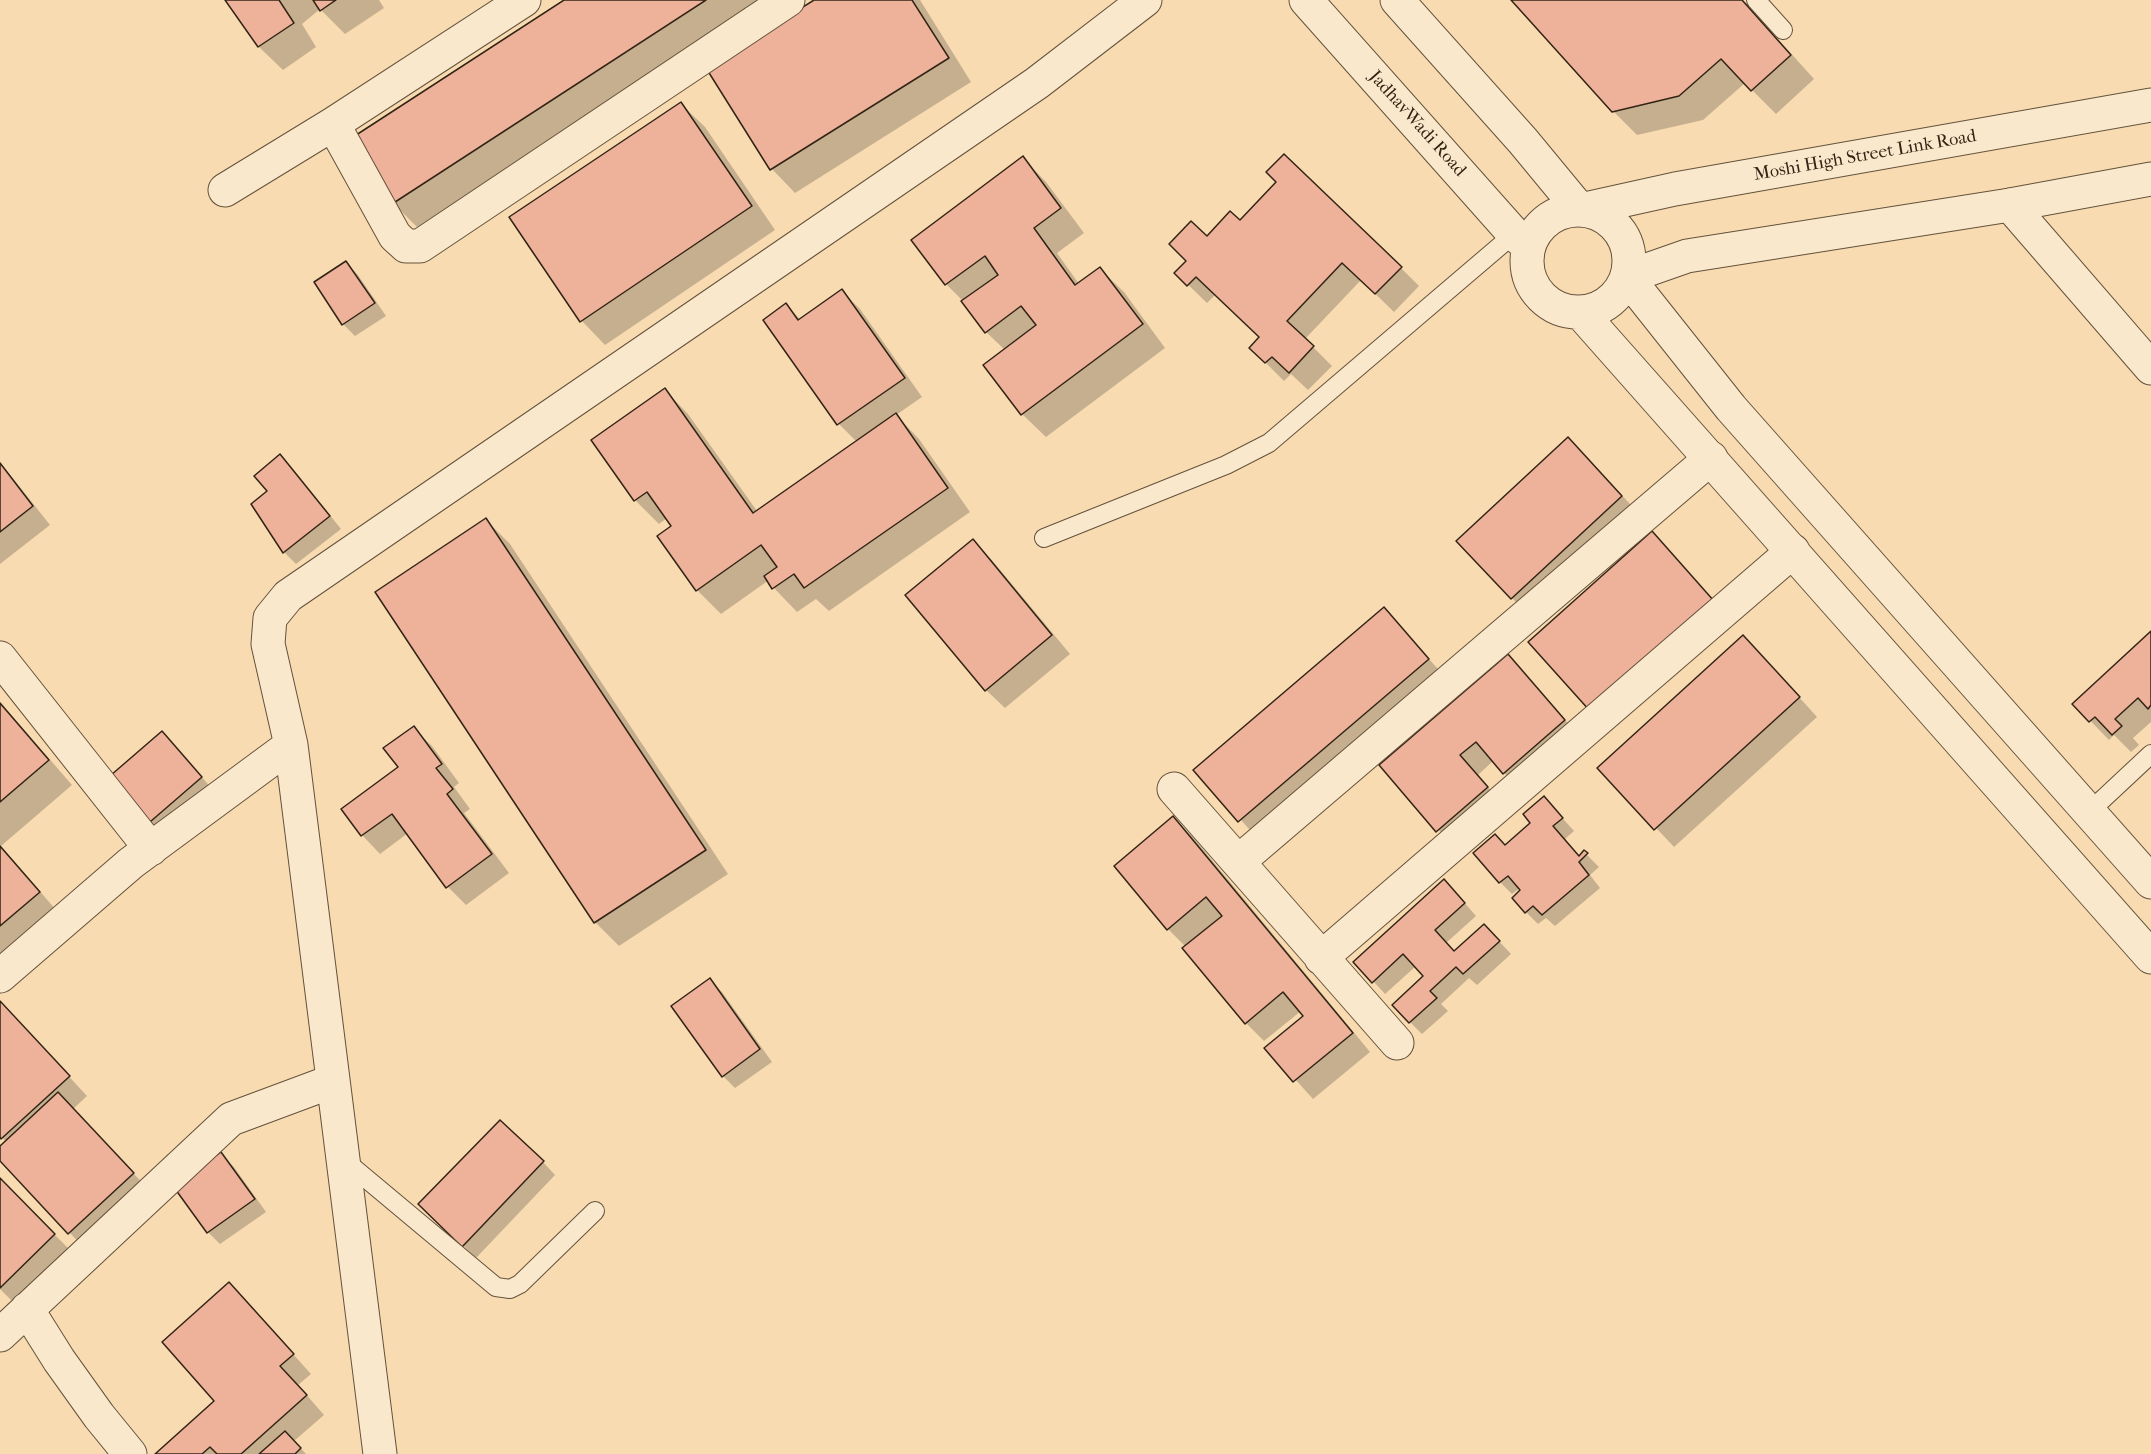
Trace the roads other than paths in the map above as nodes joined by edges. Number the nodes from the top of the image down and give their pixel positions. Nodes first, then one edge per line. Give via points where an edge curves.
1 (524, 0) edge
2 (788, 0) edge
3 (1145, 0) edge
4 (1306, 0) edge
5 (1397, 0) edge
6 (1756, 0) edge
7 (1783, 30) dead end
8 (2151, 105) edge
9 (333, 123) junction
10 (2151, 179) edge
11 (225, 190) dead end
12 (2010, 205) junction
13 (1580, 210) junction
14 (1521, 240) junction
15 (1627, 276) junction
16 (1580, 312) junction
17 (2151, 368) edge
18 (1711, 458) junction
19 (1044, 538) dead end
20 (1793, 551) junction
21 (0, 658) edge
22 (291, 745) junction
23 (2151, 754) edge
24 (1174, 789) dead end
25 (2089, 812) junction
26 (151, 849) junction
27 (1238, 862) junction
28 (2151, 882) edge
29 (1321, 957) junction
30 (2151, 957) edge
31 (0, 976) edge
32 (1397, 1043) dead end
33 (333, 1081) junction
34 (343, 1160) junction
35 (595, 1211) dead end
36 (27, 1310) junction
37 (0, 1333) edge
38 (130, 1454) edge
39 (380, 1454) edge

1 - 9 street
2 - 9 street via 420,246 406,246 395,236
3 - 22 street via 1037,83 288,596 270,618 268,644
4 - 14 street, JadhavWadi Road
5 - 13 street
6 - 7 lane
8 - 13 street, Moshi High Street Link Road via 1675,189
9 - 11 street
10 - 12 street
12 - 15 street via 1687,256
12 - 17 street
13 - 14 street via 1548,219
13 - 15 street via 1595,213 1620,232 1627,246
14 - 16 street via 1530,278 1538,293 1564,310
14 - 19 lane via 1269,443 1226,465
15 - 16 street via 1609,302
15 - 25 street via 1731,408
16 - 18 street
18 - 20 street
18 - 27 street
20 - 29 street
20 - 30 street
21 - 26 street
22 - 26 street
22 - 33 street
23 - 25 lane
24 - 27 street
25 - 28 street
26 - 31 street
27 - 29 street
29 - 32 street
33 - 34 street
33 - 36 street via 231,1119
34 - 35 lane via 496,1287 510,1289 520,1284
34 - 39 street
36 - 37 street
36 - 38 street via 99,1416

